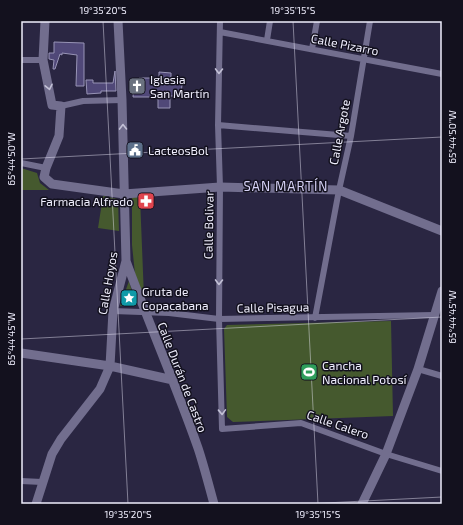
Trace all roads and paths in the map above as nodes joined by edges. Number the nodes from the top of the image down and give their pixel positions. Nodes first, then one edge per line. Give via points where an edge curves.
1 (45, 21) edge
2 (118, 21) edge
3 (220, 21) edge
4 (270, 21) edge
5 (317, 21) edge
6 (370, 21) edge
7 (220, 32) junction
8 (267, 40) junction
9 (312, 49) junction
10 (363, 59) junction
11 (21, 60) edge
12 (43, 60) junction
13 (442, 74) edge
14 (122, 100) junction
15 (61, 106) junction
16 (218, 125) junction
17 (351, 136) junction
18 (21, 163) edge
19 (46, 168) junction
20 (220, 187) junction
21 (339, 190) junction
22 (124, 194) junction
23 (442, 231) edge
24 (126, 261) junction
25 (442, 291) edge
26 (440, 304) edge
27 (113, 311) junction
28 (145, 312) junction
29 (434, 315) junction
30 (315, 318) junction
31 (219, 319) junction
32 (21, 353) edge
33 (110, 366) junction
34 (418, 369) junction
35 (442, 376) edge
36 (173, 380) junction
37 (222, 429) joint
38 (386, 454) junction
39 (442, 471) edge
40 (21, 481) edge
41 (42, 482) junction
42 (36, 504) edge
43 (214, 504) edge
44 (362, 504) edge

1 - 12 main road
2 - 14 main road, Calle Hoyos
3 - 7 street, Calle Bolivar
4 - 8 street
5 - 9 street
6 - 10 street, Calle Argote
7 - 8 street, Calle Pizarro
7 -> 16 street, Calle Bolivar
8 - 9 street, Calle Pizarro
9 - 10 street, Calle Pizarro
10 - 13 street, Calle Pizarro
10 - 17 street, Calle Argote
11 - 12 street
12 -> 15 main road via 52,105
14 - 15 street via 83,101
22 -> 14 main road, Calle Hoyos
15 - 19 main road via 59,136
16 - 17 street
16 - 20 street, Calle Bolivar
17 - 21 street, Calle Argote
18 - 19 street
19 - 22 main road via 44,177 52,184
20 - 21 main road
20 - 22 main road
20 -> 31 street, Calle Bolivar
21 - 23 main road
21 - 30 street, Calle Argote
22 - 24 main road, Calle Hoyos
24 - 27 main road, Calle Hoyos
24 - 28 main road, Calle Durán de Castro
25 - 26 main road
26 - 29 main road
27 - 28 street, Calle Pisagua
27 - 33 main road, Calle Hoyos
28 - 31 street, Calle Pisagua
28 - 36 main road, Calle Durán de Castro
29 - 30 street, Calle Pisagua
29 - 34 main road
30 - 31 street, Calle Pisagua
31 -> 37 street, Calle Bolivar
32 - 33 main road
33 - 36 main road
33 - 41 main road, Calle Hoyos via 100,389 52,454
34 - 35 street
34 - 38 main road
36 - 43 main road, Calle Durán de Castro via 199,450
37 - 38 street, Calle Calero via 301,423
38 - 39 street, Calle Calero
38 - 44 main road
40 - 41 street
41 - 42 main road, Calle Hoyos

